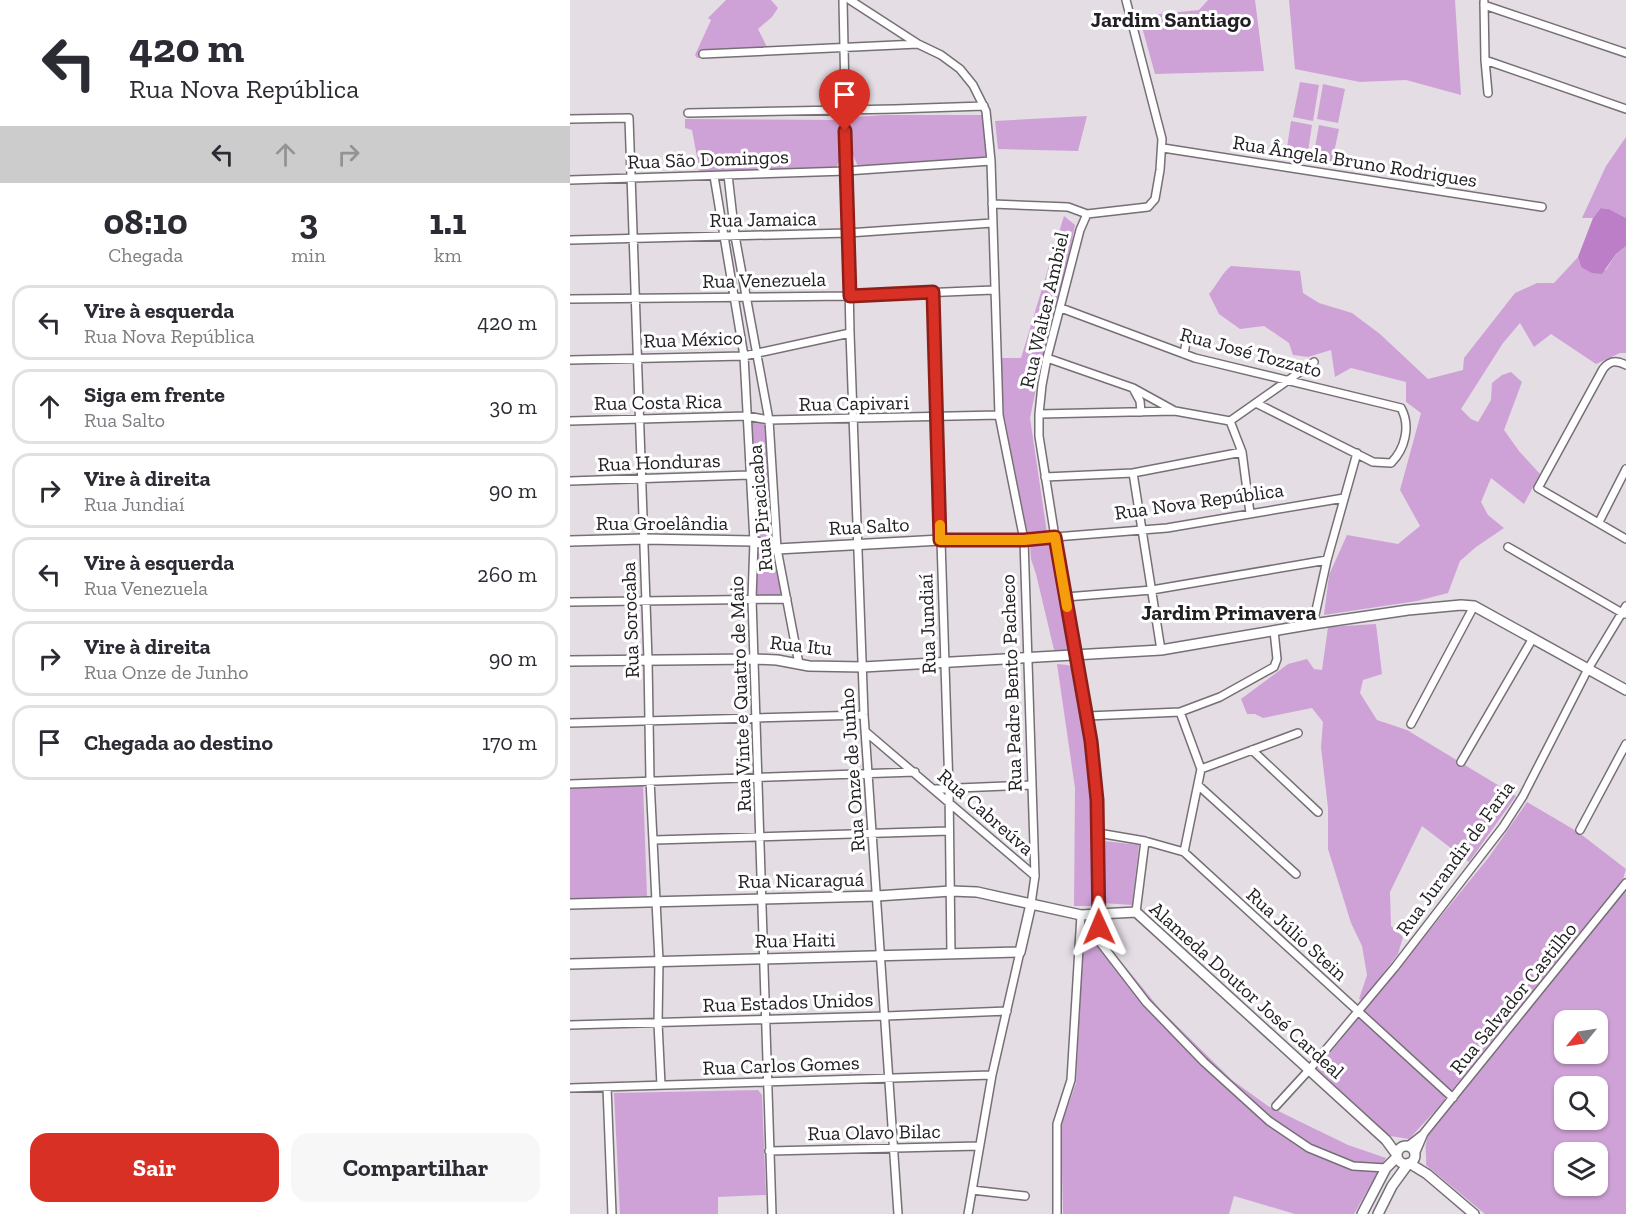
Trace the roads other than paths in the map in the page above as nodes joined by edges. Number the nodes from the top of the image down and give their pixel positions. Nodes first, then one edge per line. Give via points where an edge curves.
1 (843, 0) edge
2 (850, 0) edge
3 (1126, 0) edge
4 (1484, 2) edge
5 (918, 44) junction
6 (843, 49) junction
7 (1626, 53) edge
8 (703, 54) dead end
9 (1485, 60) junction
10 (1488, 93) dead end
11 (984, 106) junction
12 (1626, 108) edge
13 (844, 111) junction
14 (688, 113) dead end
15 (570, 119) edge
16 (1163, 148) junction
17 (991, 161) junction
18 (846, 171) junction
19 (728, 175) junction
20 (714, 176) junction
21 (632, 178) junction
22 (570, 180) edge
23 (992, 204) junction
24 (1542, 207) dead end
25 (1087, 214) junction
26 (992, 223) junction
27 (848, 233) junction
28 (724, 236) junction
29 (735, 236) junction
30 (634, 238) junction
31 (570, 240) edge
32 (993, 290) junction
33 (933, 292) junction
34 (850, 296) junction
35 (735, 297) junction
36 (746, 297) junction
37 (636, 298) junction
38 (570, 299) edge
39 (1061, 308) junction
40 (1188, 331) dead end
41 (850, 333) junction
42 (756, 353) junction
43 (1184, 354) junction
44 (744, 356) junction
45 (638, 357) junction
46 (1047, 358) junction
47 (570, 360) edge
48 (1314, 362) dead end
49 (1626, 365) edge
50 (1289, 380) junction
51 (1133, 388) junction
52 (1256, 403) junction
53 (1175, 411) junction
54 (1141, 412) junction
55 (1039, 414) junction
56 (999, 415) junction
57 (747, 416) junction
58 (937, 417) junction
59 (639, 419) junction
60 (769, 420) junction
61 (854, 420) junction
62 (570, 421) edge
63 (1230, 421) junction
64 (1242, 452) junction
65 (1356, 453) junction
66 (1626, 469) edge
67 (1133, 473) junction
68 (749, 475) junction
69 (1045, 477) junction
70 (642, 479) junction
71 (570, 482) edge
72 (1344, 498) junction
73 (1250, 513) junction
74 (1599, 522) junction
75 (1142, 530) junction
76 (1055, 537) junction
77 (644, 539) junction
78 (1626, 539) edge
79 (940, 540) junction
80 (1024, 540) junction
81 (570, 541) edge
82 (754, 541) junction
83 (858, 545) junction
84 (1508, 547) dead end
85 (777, 549) junction
86 (1327, 560) junction
87 (1152, 590) junction
88 (1066, 597) junction
89 (787, 598) junction
90 (752, 599) junction
91 (646, 600) junction
92 (570, 602) edge
93 (1474, 606) junction
94 (1625, 611) edge
95 (1312, 624) junction
96 (1274, 631) junction
97 (1533, 638) junction
98 (1161, 650) junction
99 (1076, 655) junction
100 (755, 659) junction
101 (1029, 659) junction
102 (648, 660) junction
103 (570, 661) edge
104 (946, 663) junction
105 (799, 664) junction
106 (863, 667) junction
107 (1588, 669) junction
108 (1626, 690) edge
109 (1180, 712) junction
110 (864, 715) junction
111 (1088, 716) junction
112 (756, 717) junction
113 (650, 720) junction
114 (570, 723) edge
115 (1411, 724) dead end
116 (866, 732) junction
117 (1298, 733) dead end
118 (1626, 744) edge
119 (1252, 750) junction
120 (1461, 762) dead end
121 (1201, 769) junction
122 (915, 772) junction
123 (868, 774) junction
124 (758, 778) junction
125 (650, 780) junction
126 (570, 784) edge
127 (1032, 785) junction
128 (1199, 786) junction
129 (934, 789) junction
130 (949, 789) junction
131 (950, 804) junction
132 (1318, 812) dead end
133 (1580, 830) dead end
134 (949, 831) junction
135 (1098, 833) junction
136 (873, 834) junction
137 (760, 838) junction
138 (654, 840) junction
139 (1146, 841) junction
140 (1184, 852) junction
141 (1296, 874) dead end
142 (1035, 876) junction
143 (1626, 883) edge
144 (951, 891) junction
145 (877, 896) junction
146 (762, 899) junction
147 (656, 900) junction
148 (570, 904) edge
149 (1031, 904) junction
150 (1136, 912) junction
151 (1098, 914) junction
152 (1081, 915) junction
153 (1020, 952) junction
154 (951, 954) junction
155 (882, 957) junction
156 (765, 958) junction
157 (659, 961) junction
158 (570, 964) edge
159 (1007, 1011) junction
160 (1358, 1012) junction
161 (886, 1016) junction
162 (767, 1019) junction
163 (658, 1023) junction
164 (570, 1025) edge
165 (1309, 1070) junction
166 (992, 1075) junction
167 (887, 1078) junction
168 (768, 1082) junction
169 (661, 1085) junction
170 (607, 1087) junction
171 (570, 1088) edge
172 (1453, 1098) junction
173 (1276, 1106) dead end
174 (1424, 1133) junction
175 (979, 1146) junction
176 (893, 1149) junction
177 (769, 1151) junction
178 (1401, 1151) junction
179 (1412, 1160) junction
180 (1386, 1168) junction
181 (972, 1190) junction
182 (1025, 1196) dead end
183 (612, 1214) edge
184 (772, 1214) edge
185 (898, 1214) edge
186 (968, 1214) edge
187 (1057, 1214) edge
188 (1362, 1214) edge
189 (1378, 1214) edge
190 (1474, 1214) edge

1 - 6 street, Rua Onze de Junho
2 - 5 street, Rua Padre Bento Pacheco
3 - 16 street
4 - 7 street
4 - 9 street
5 - 6 street
5 - 11 street, Rua Padre Bento Pacheco via 960,69
6 - 8 street
6 - 13 street, Rua Onze de Junho
9 - 10 street
9 - 12 street
11 - 13 street
11 - 17 street, Rua Padre Bento Pacheco
13 - 14 street
13 - 18 street, Rua Onze de Junho
15 - 21 street, Rua Sorocaba via 629,118
16 - 24 street, Rua Ângela Bruno Rodrigues
16 - 25 street via 1155,199 1148,207
17 - 18 street, Rua São Domingos
17 - 23 street, Rua Padre Bento Pacheco
18 - 19 street, Rua São Domingos
18 - 27 street, Rua Onze de Junho
19 - 20 street, Rua São Domingos
19 - 29 street
20 - 21 street, Rua São Domingos
20 - 28 street, Rua Vinte e Quatro de Maio
21 - 22 street, Rua São Domingos
21 - 30 street, Rua Sorocaba
23 - 25 street via 1068,207
23 - 26 street, Rua Padre Bento Pacheco
25 - 39 street, Rua Walter Ambiel
26 - 27 street, Rua Jamaica
26 - 32 street, Rua Padre Bento Pacheco
27 - 29 street, Rua Jamaica
27 - 34 street, Rua Onze de Junho
28 - 29 street, Rua Jamaica
28 - 30 street, Rua Jamaica
28 - 35 street, Rua Vinte e Quatro de Maio
29 - 36 street
30 - 31 street, Rua Jamaica
30 - 37 street, Rua Sorocaba
32 - 33 street, Rua Venezuela
32 - 56 street, Rua Padre Bento Pacheco
33 - 34 street, Rua Venezuela
33 - 58 street, Rua Jundiaí
34 - 36 street, Rua Venezuela
34 - 41 street, Rua Onze de Junho
35 - 36 street, Rua Venezuela
35 - 37 street, Rua Venezuela
35 - 44 street, Rua Vinte e Quatro de Maio
36 - 42 street
37 - 38 street, Rua Venezuela
37 - 45 street, Rua Sorocaba
39 - 43 street, Rua José Tozzato
39 - 46 street, Rua Walter Ambiel
40 - 43 street
41 - 42 street, Rua México
41 - 61 street, Rua Onze de Junho
42 - 44 street, Rua México
42 - 60 street
43 - 50 street, Rua José Tozzato
44 - 45 street, Rua México
44 - 57 street, Rua Vinte e Quatro de Maio
45 - 47 street, Rua México
45 - 59 street, Rua Sorocaba
46 - 51 street
46 - 55 street, Rua Walter Ambiel
48 - 50 street
49 - 74 street via 1619,361 1603,369 1538,488
50 - 52 street
50 - 65 street, Rua José Tozzato via 1401,408 1407,427 1397,458 1391,464 1372,462
51 - 53 street
51 - 54 street
52 - 63 street
52 - 65 street
53 - 54 street
53 - 63 street
54 - 55 street
55 - 69 street, Rua Walter Ambiel
56 - 58 street, Rua Capivari
56 - 80 street, Rua Padre Bento Pacheco
57 - 59 street, Rua Costa Rica
57 - 60 street, Rua Capivari
57 - 68 street, Rua Vinte e Quatro de Maio
58 - 61 street, Rua Capivari
58 - 79 street, Rua Jundiaí
59 - 62 street, Rua Costa Rica
59 - 70 street, Rua Sorocaba
60 - 61 street, Rua Capivari
60 - 85 street, Rua Piracicaba
61 - 83 street, Rua Onze de Junho
63 - 64 street
64 - 67 street
64 - 73 street
65 - 72 street
66 - 74 street
67 - 69 street
67 - 75 street
68 - 70 street, Rua Honduras
68 - 82 street, Rua Vinte e Quatro de Maio
69 - 76 street, Rua Walter Ambiel
70 - 71 street, Rua Honduras
70 - 77 street, Rua Sorocaba
72 - 73 street, Rua Nova República
72 - 86 street
73 - 75 street, Rua Nova República
74 - 78 street
75 - 76 street, Rua Nova República
75 - 87 street
76 - 80 street, Rua Nova República
76 - 88 street, Rua Walter Ambiel
77 - 81 street, Rua Groelândia
77 - 82 street, Rua Groelândia
77 - 91 street, Rua Sorocaba
79 - 80 street, Rua Salto
79 - 83 street, Rua Salto
79 - 104 street, Rua Jundiaí
80 - 101 street, Rua Padre Bento Pacheco
82 - 85 street, Rua Salto
82 - 90 street, Rua Vinte e Quatro de Maio
83 - 85 street, Rua Salto
83 - 106 street, Rua Onze de Junho
84 - 94 street
85 - 89 street, Rua Piracicaba
86 - 87 street
86 - 95 street
87 - 88 street
87 - 98 street
88 - 99 street, Rua Walter Ambiel
89 - 90 street
89 - 105 street, Rua Piracicaba
90 - 91 street
90 - 100 street, Rua Vinte e Quatro de Maio
91 - 92 street
91 - 102 street, Rua Sorocaba
93 - 95 street, Rua Itu via 1408,610
93 - 97 street
93 - 115 street
94 - 107 street, Rua Jurandir de Faria
95 - 96 street, Rua Itu
96 - 98 street, Rua Itu
96 - 109 street via 1274,667 1220,697
97 - 107 street
97 - 120 street
98 - 99 street, Rua Itu
99 - 101 street, Rua Itu
99 - 111 street, Rua Walter Ambiel
100 - 102 street, Rua Itu
100 - 105 street, Rua Itu
100 - 112 street, Rua Vinte e Quatro de Maio
101 - 104 street, Rua Itu
101 - 127 street, Rua Padre Bento Pacheco
102 - 103 street, Rua Itu
102 - 113 street, Rua Sorocaba
104 - 106 street, Rua Itu
104 - 130 street, Rua Jundiaí
105 - 106 street, Rua Itu
106 - 110 street, Rua Onze de Junho
107 - 108 street
107 - 160 street, Rua Jurandir de Faria via 1523,796 1441,909
109 - 111 street
109 - 121 street
110 - 112 street
110 - 116 street, Rua Onze de Junho
111 - 135 street, Rua Walter Ambiel
112 - 113 street
112 - 124 street, Rua Vinte e Quatro de Maio
113 - 114 street
113 - 125 street, Rua Sorocaba
116 - 122 street, Rua Cabreúva
116 - 123 street, Rua Onze de Junho
117 - 119 street
118 - 133 street
119 - 121 street
119 - 132 street
121 - 128 street
122 - 123 street
122 - 129 street, Rua Cabreúva
123 - 124 street
123 - 136 street, Rua Onze de Junho
124 - 125 street
124 - 137 street, Rua Vinte e Quatro de Maio
125 - 126 street
125 - 138 street, Rua Sorocaba
127 - 130 street
127 - 142 street, Rua Padre Bento Pacheco
128 - 140 street
128 - 141 street
129 - 130 street
129 - 131 street, Rua Cabreúva
130 - 131 street, Rua Jundiaí
131 - 134 street, Rua Jundiaí
131 - 142 street, Rua Cabreúva
134 - 136 street
134 - 144 street, Rua Jundiaí
135 - 139 street, Rua Júlio Stein
135 - 151 street, Rua Walter Ambiel
136 - 137 street
136 - 145 street, Rua Onze de Junho
137 - 138 street
137 - 146 street, Rua Vinte e Quatro de Maio
138 - 147 street, Rua Sorocaba
139 - 140 street, Rua Júlio Stein
139 - 150 street
140 - 160 street, Rua Júlio Stein
142 - 149 street, Rua Padre Bento Pacheco
143 - 172 street, Rua Salvador Castilho
144 - 145 street, Rua Nicaraguá
144 - 149 street, Rua Nicaraguá via 977,892
144 - 154 street, Rua Jundiaí
145 - 146 street, Rua Nicaraguá
145 - 155 street, Rua Onze de Junho
146 - 147 street, Rua Nicaraguá
146 - 156 street, Rua Vinte e Quatro de Maio
147 - 148 street, Rua Nicaraguá
147 - 157 street, Rua Sorocaba
149 - 152 street, Alameda Doutor José Cardeal
149 - 153 street, Rua Padre Bento Pacheco
150 - 151 street, Alameda Doutor José Cardeal
150 - 165 street, Alameda Doutor José Cardeal
151 - 152 street, Alameda Doutor José Cardeal
151 - 180 street, Rua Walter Ambiel via 1099,941 1146,1002 1269,1121 1320,1153 1353,1166
152 - 187 street via 1071,1080 1057,1124
153 - 154 street, Rua Haiti
153 - 159 street, Rua Padre Bento Pacheco
154 - 155 street, Rua Haiti
155 - 156 street, Rua Haiti
155 - 161 street, Rua Onze de Junho
156 - 157 street, Rua Haiti
156 - 162 street, Rua Vinte e Quatro de Maio
157 - 158 street, Rua Haiti
157 - 163 street, Rua Sorocaba
159 - 161 street, Rua Estados Unidos
159 - 166 street, Rua Padre Bento Pacheco
160 - 165 street, Rua Jurandir de Faria
160 - 172 street, Rua Júlio Stein
161 - 162 street, Rua Estados Unidos
161 - 167 street, Rua Onze de Junho
162 - 163 street, Rua Estados Unidos
162 - 168 street, Rua Vinte e Quatro de Maio
163 - 164 street, Rua Estados Unidos
163 - 169 street, Rua Sorocaba
165 - 173 street, Rua Jurandir de Faria
165 - 178 street, Alameda Doutor José Cardeal
166 - 167 street, Rua Carlos Gomes
166 - 175 street, Rua Padre Bento Pacheco
167 - 168 street, Rua Carlos Gomes
167 - 176 street, Rua Onze de Junho
168 - 169 street, Rua Carlos Gomes
168 - 177 street, Rua Vinte e Quatro de Maio
169 - 170 street, Rua Carlos Gomes
170 - 171 street, Rua Carlos Gomes
170 - 183 street
172 - 174 street, Rua Salvador Castilho
174 - 178 street, Rua Salvador Castilho
174 - 179 street, Rua Salvador Castilho
175 - 176 street, Rua Olavo Bilac
175 - 181 street, Rua Padre Bento Pacheco
176 - 177 street, Rua Olavo Bilac
176 - 185 street, Rua Onze de Junho
177 - 184 street, Rua Vinte e Quatro de Maio
178 - 179 street, Alameda Doutor José Cardeal via 1402,1163
178 - 179 street via 1411,1148
178 - 180 street
179 - 189 street via 1392,1186
179 - 190 street
180 - 188 street
181 - 182 street
181 - 186 street, Rua Padre Bento Pacheco

